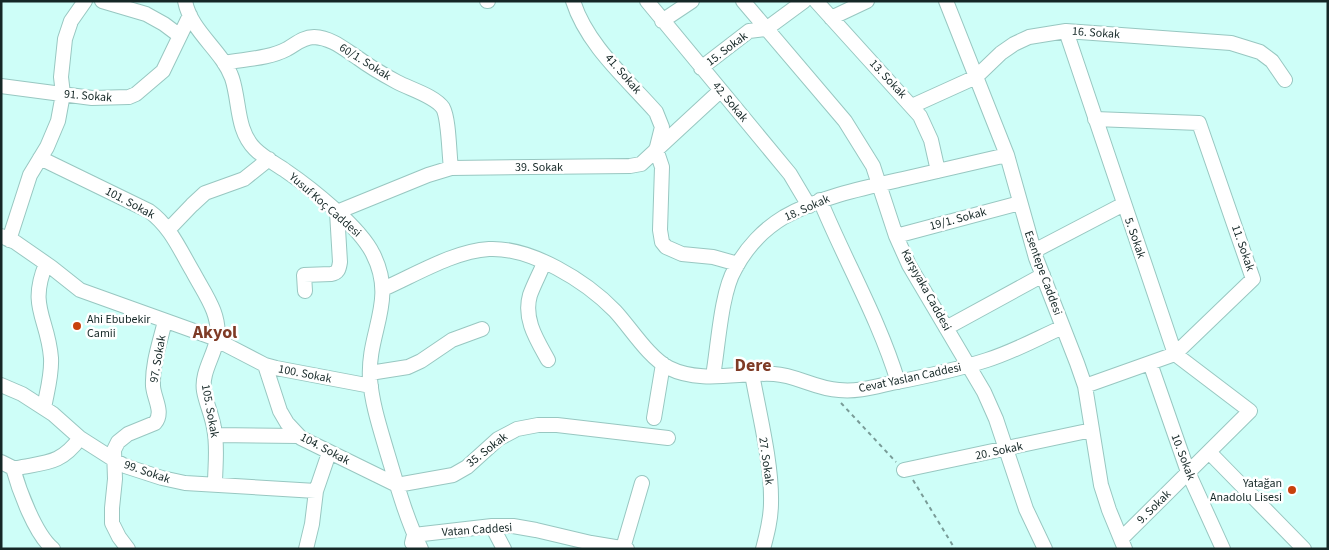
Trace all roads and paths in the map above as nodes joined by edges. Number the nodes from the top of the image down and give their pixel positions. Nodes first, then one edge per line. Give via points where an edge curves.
1 (85, 1) edge
2 (102, 1) edge
3 (186, 1) edge
4 (573, 1) edge
5 (647, 1) edge
6 (692, 1) edge
7 (743, 1) edge
8 (804, 1) edge
9 (816, 1) edge
10 (867, 1) edge
11 (946, 1) edge
12 (190, 15) junction
13 (831, 18) junction
14 (662, 22) junction
15 (766, 29) junction
16 (1066, 31) junction
17 (180, 36) junction
18 (224, 63) junction
19 (701, 68) junction
20 (976, 77) junction
21 (1286, 80) dead end
22 (1, 86) edge
23 (720, 91) junction
24 (63, 94) junction
25 (912, 106) junction
26 (1095, 118) junction
27 (656, 149) junction
28 (1007, 155) junction
29 (40, 158) junction
30 (269, 159) junction
31 (451, 168) junction
32 (938, 171) junction
33 (879, 184) junction
34 (814, 203) junction
35 (1020, 203) junction
36 (1124, 204) junction
37 (337, 212) junction
38 (168, 230) junction
39 (896, 236) junction
40 (5, 238) edge
41 (1034, 251) junction
42 (544, 262) junction
43 (46, 264) junction
44 (738, 264) junction
45 (1042, 275) junction
46 (383, 289) junction
47 (306, 292) dead end
48 (165, 321) junction
49 (1063, 327) junction
50 (946, 328) junction
51 (482, 329) dead end
52 (217, 340) junction
53 (1175, 354) junction
54 (548, 360) dead end
55 (1150, 363) junction
56 (663, 364) junction
57 (265, 365) junction
58 (968, 366) junction
59 (752, 374) junction
60 (713, 376) junction
61 (370, 379) junction
62 (898, 382) junction
63 (1, 385) edge
64 (1085, 386) junction
65 (44, 408) junction
66 (654, 418) dead end
67 (1092, 430) junction
68 (215, 435) junction
69 (298, 436) junction
70 (80, 438) junction
71 (668, 438) dead end
72 (1007, 449) junction
73 (1209, 452) junction
74 (330, 453) junction
75 (114, 459) junction
76 (7, 464) edge
77 (904, 470) dead end
78 (1188, 472) junction
79 (642, 483) dead end
80 (397, 484) junction
81 (215, 485) junction
82 (316, 491) junction
83 (492, 526) junction
84 (413, 542) edge
85 (1123, 544) edge
86 (625, 548) edge
87 (53, 549) edge
88 (128, 549) edge
89 (306, 549) edge
90 (421, 549) edge
91 (504, 549) edge
92 (764, 549) edge
93 (1045, 549) edge
94 (1223, 549) edge
95 (1304, 549) edge

1 - 24 street via 67,28 61,77
2 - 17 street via 146,14
3 - 12 street, Yusuf Koç Caddesi
4 - 27 street, 41. Sokak via 588,33 656,112 662,127
5 - 14 street, 42. Sokak
6 - 14 street
7 - 15 street, Karşıyaka Caddesi
8 - 15 street, 15. Sokak
9 - 13 street, 13. Sokak
10 - 13 street
11 - 20 street, Esentepe Caddesi
12 - 17 street, 91. Sokak
12 - 18 street, Yusuf Koç Caddesi
13 - 25 street, 13. Sokak
14 - 19 street, 42. Sokak
15 - 19 street, 15. Sokak via 749,31
15 - 33 street, Karşıyaka Caddesi via 845,121 873,166
16 - 20 street, 16. Sokak via 1029,37 1014,44
16 - 21 street, 16. Sokak via 1231,43 1260,52 1272,61
16 - 26 street, 5. Sokak
17 - 24 street, 91. Sokak via 163,71 130,97 108,99
18 - 30 street, Yusuf Koç Caddesi via 232,78 242,130 253,147
18 - 31 street, 60/1. Sokak via 273,55 303,38 325,39 341,46 394,80 430,96 443,108
19 - 23 street, 42. Sokak
20 - 25 street, 16. Sokak
20 - 28 street, Esentepe Caddesi
22 - 24 street, 91. Sokak
23 - 27 street, 39. Sokak
23 - 34 street, 42. Sokak
24 - 29 street via 54,134
25 - 32 street, 13. Sokak via 931,140
26 - 36 street, 5. Sokak
26 - 53 street, 11. Sokak via 1199,123 1254,279
27 - 31 street, 39. Sokak via 640,164 630,166
27 - 44 street via 662,167 662,242 682,254
28 - 32 street, 18. Sokak
28 - 35 street, Esentepe Caddesi
29 - 38 street, 101. Sokak via 149,211
29 - 40 street
30 - 37 street, Yusuf Koç Caddesi
30 - 38 street via 244,179 206,193
31 - 37 street, 39. Sokak
32 - 33 street, 18. Sokak
33 - 34 street, 18. Sokak
33 - 39 street, Karşıyaka Caddesi
34 - 44 street, 18. Sokak via 768,229
34 - 62 street, 42. Sokak via 880,333
35 - 39 street, 19/1. Sokak
35 - 41 street, Esentepe Caddesi
36 - 41 street
36 - 53 street, 5. Sokak
37 - 46 street, Yusuf Koç Caddesi via 373,253
37 - 47 street via 338,270 331,274 304,275
38 - 52 street, 101. Sokak via 208,297 216,318
39 - 50 street, Karşıyaka Caddesi
40 - 43 street, 100. Sokak
41 - 45 street, Esentepe Caddesi
42 - 46 street, Cevat Yaslan Caddesi via 489,249 455,257
42 - 54 street via 530,295 528,317
42 - 56 street, Cevat Yaslan Caddesi via 587,286 604,300
43 - 48 street, 100. Sokak via 80,290
43 - 65 street via 40,279 38,300 52,369
44 - 60 street, 18. Sokak via 726,295
45 - 49 street, Esentepe Caddesi
45 - 50 street
46 - 61 street, Yusuf Koç Caddesi
48 - 52 street, 100. Sokak
48 - 75 street, 97. Sokak via 153,372 158,420 118,442
49 - 58 street, Cevat Yaslan Caddesi
49 - 64 street, Esentepe Caddesi
50 - 58 street, Karşıyaka Caddesi
51 - 61 street, 100. Sokak via 452,340 422,361
52 - 57 street, 100. Sokak
52 - 68 street, 105. Sokak via 204,384
53 - 55 street, 11. Sokak
53 - 73 street, 9. Sokak via 1250,411
55 - 64 street, 11. Sokak
55 - 78 street, 10. Sokak
56 - 60 street, Cevat Yaslan Caddesi via 691,375
56 - 66 street
57 - 61 street, 100. Sokak via 291,372
57 - 69 street, 104. Sokak via 280,411
58 - 62 street, Cevat Yaslan Caddesi
58 - 72 street, Karşıyaka Caddesi via 984,392
59 - 60 street, Cevat Yaslan Caddesi
59 - 62 street, Cevat Yaslan Caddesi via 776,374 838,390
59 - 92 street, 27. Sokak via 768,463 771,503
61 - 80 street, Yusuf Koç Caddesi via 374,407
63 - 65 street, 99. Sokak
64 - 67 street, Esentepe Caddesi
65 - 70 street, 99. Sokak
67 - 72 street, 20. Sokak
67 - 85 street, Esentepe Caddesi via 1101,485
68 - 69 street
68 - 81 street, 105. Sokak
69 - 74 street, 104. Sokak
70 - 75 street, 99. Sokak
70 - 76 street via 66,455 51,461
71 - 80 street, 35. Sokak via 538,425 517,429 498,439 453,475
72 - 77 street, 20. Sokak
72 - 93 street, Karşıyaka Caddesi via 1026,509
73 - 78 street, 9. Sokak
73 - 95 street
74 - 80 street, 104. Sokak
74 - 82 street
75 - 81 street, 99. Sokak via 162,478
75 - 88 street via 112,524
76 - 87 street via 40,533
78 - 85 street, 9. Sokak
78 - 94 street, 10. Sokak
79 - 86 street
80 - 84 street, Yusuf Koç Caddesi
81 - 82 street, 99. Sokak
82 - 89 street
83 - 84 street, Vatan Caddesi
83 - 86 street, Vatan Caddesi via 513,526
83 - 91 street
84 - 90 street, Yusuf Koç Caddesi

